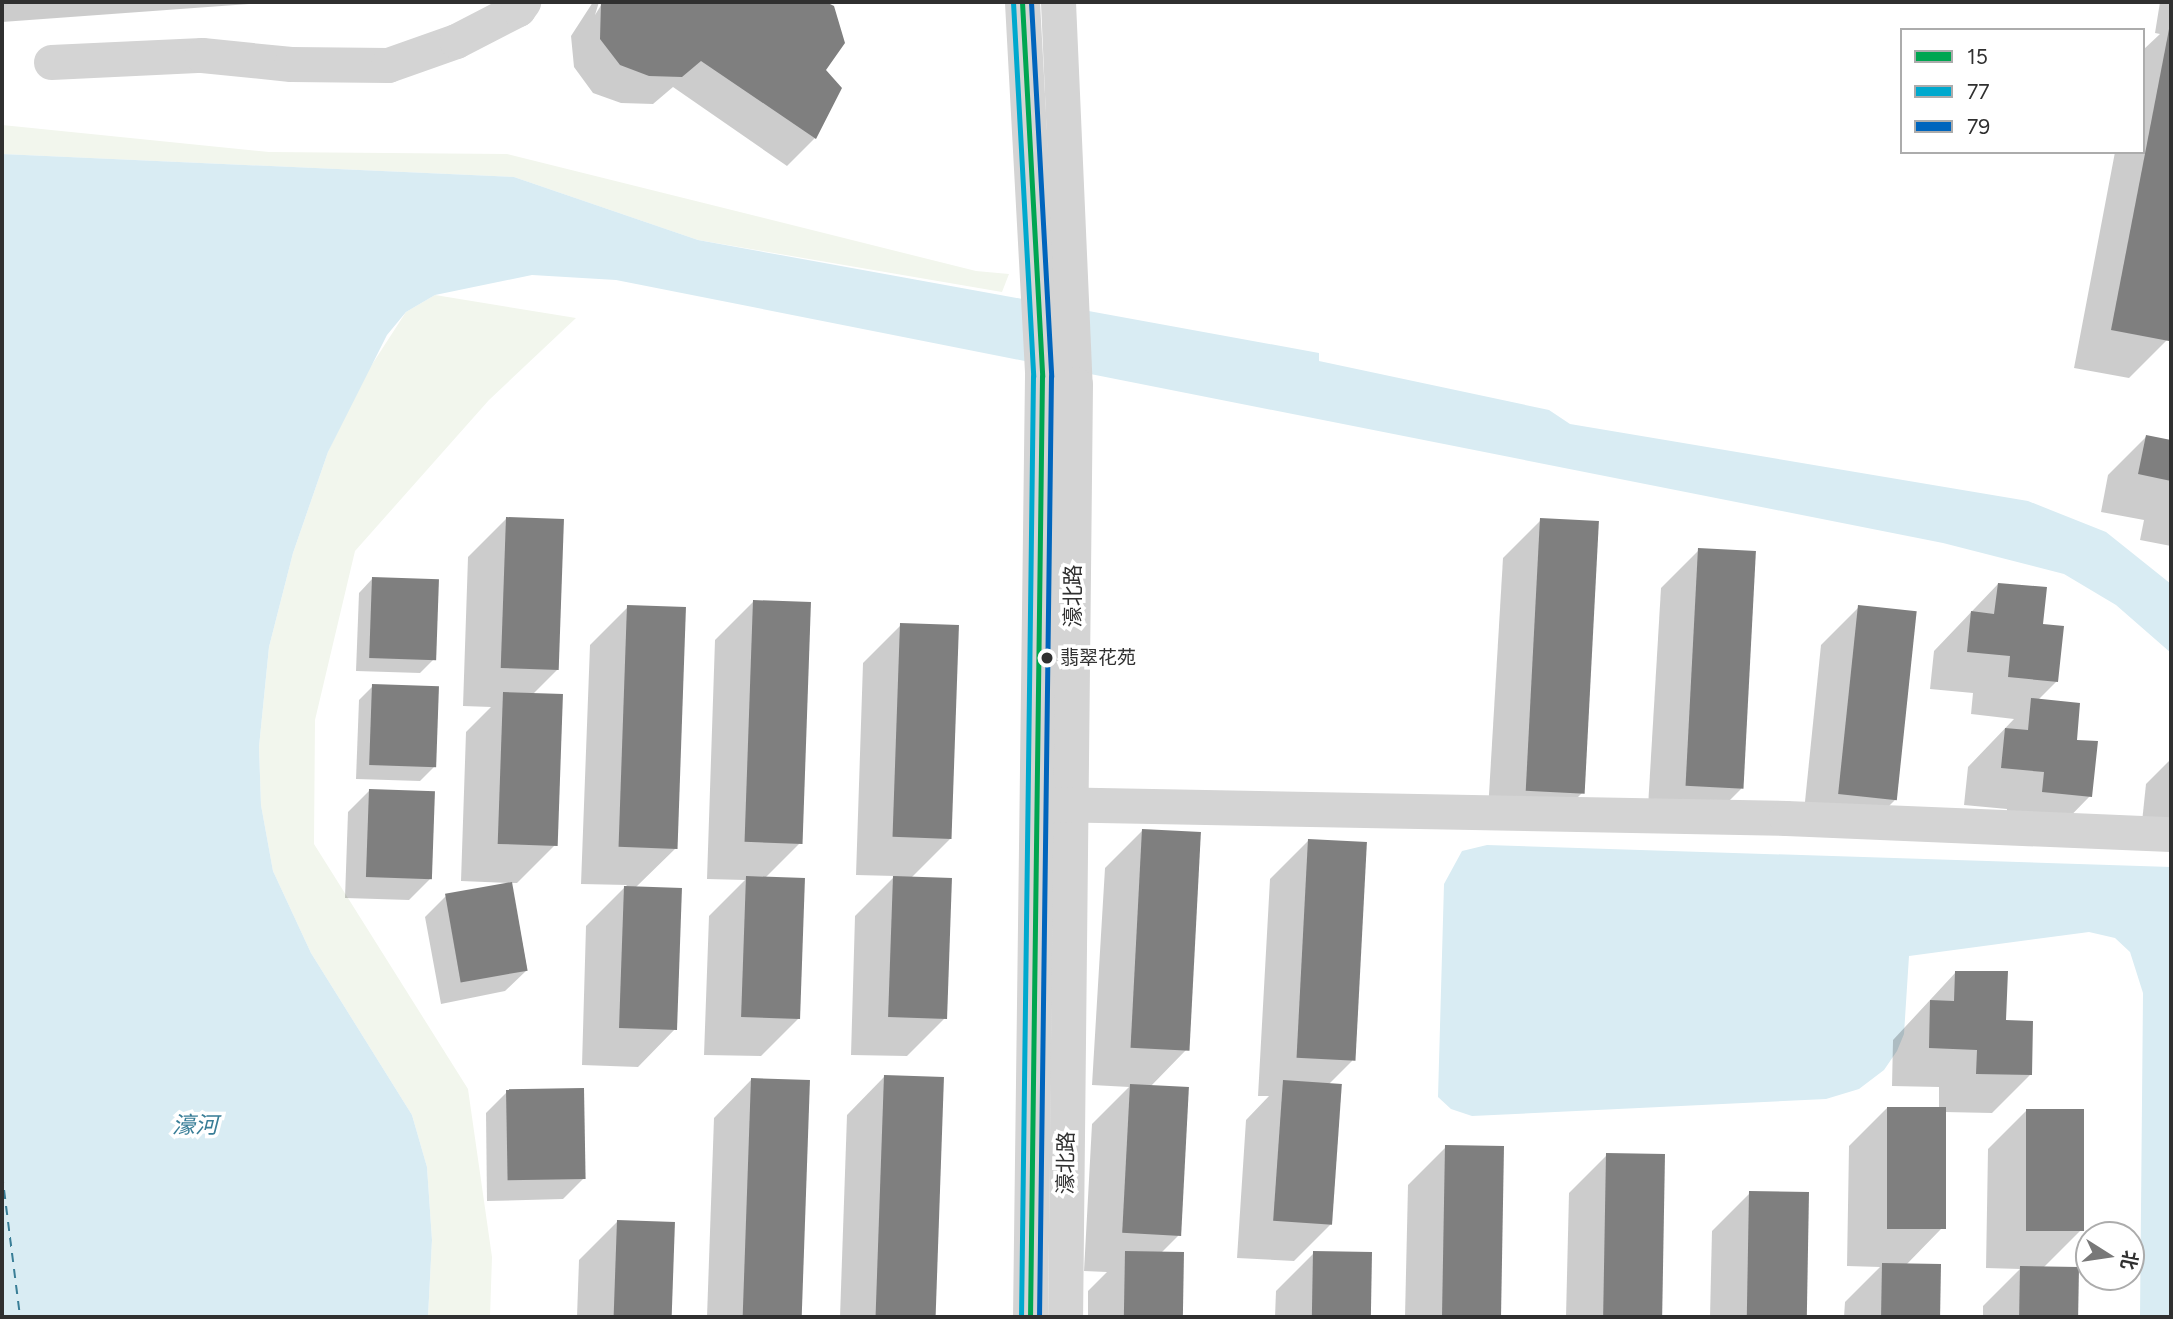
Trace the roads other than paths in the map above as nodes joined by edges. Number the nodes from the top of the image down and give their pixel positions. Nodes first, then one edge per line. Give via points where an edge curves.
1 (523, 2) edge
2 (1022, 2) edge
3 (1058, 2) edge
4 (51, 62) dead end
5 (1054, 804) junction
6 (2171, 834) edge
7 (1030, 1317) edge
8 (1065, 1317) edge

1 - 4 street via 518,9 456,41 388,65 291,64 202,55
2 - 5 street, 濠北路 via 1039,290
3 - 5 street, 濠北路 via 1075,384
5 - 6 street via 1786,818
5 - 7 street, 濠北路
5 - 8 street, 濠北路

